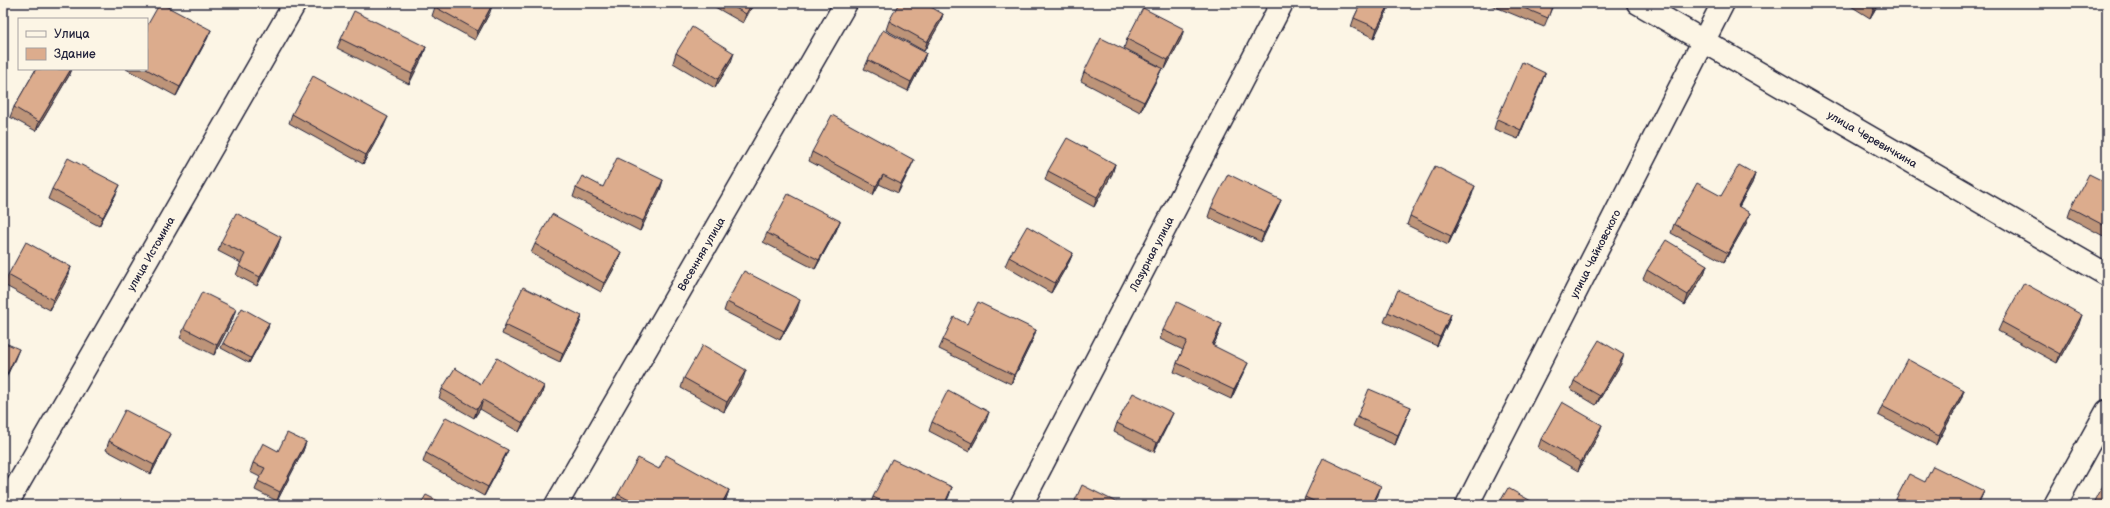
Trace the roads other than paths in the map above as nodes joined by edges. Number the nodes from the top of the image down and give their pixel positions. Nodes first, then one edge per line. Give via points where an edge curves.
1 (295, 3) edge
2 (846, 3) edge
3 (1282, 3) edge
4 (1638, 3) edge
5 (1723, 3) edge
6 (1702, 42) junction
7 (2107, 275) edge
8 (2107, 411) edge
9 (6, 505) edge
10 (556, 505) edge
11 (1021, 505) edge
12 (1467, 505) edge
13 (2055, 505) edge

1 - 9 street, улица Истомина
2 - 10 street, Весенняя улица
3 - 11 street, Лазурная улица
4 - 6 street, улица Черевичкина
5 - 6 street, улица Чайковского
6 - 7 street, улица Черевичкина
6 - 12 street, улица Чайковского
8 - 13 street

